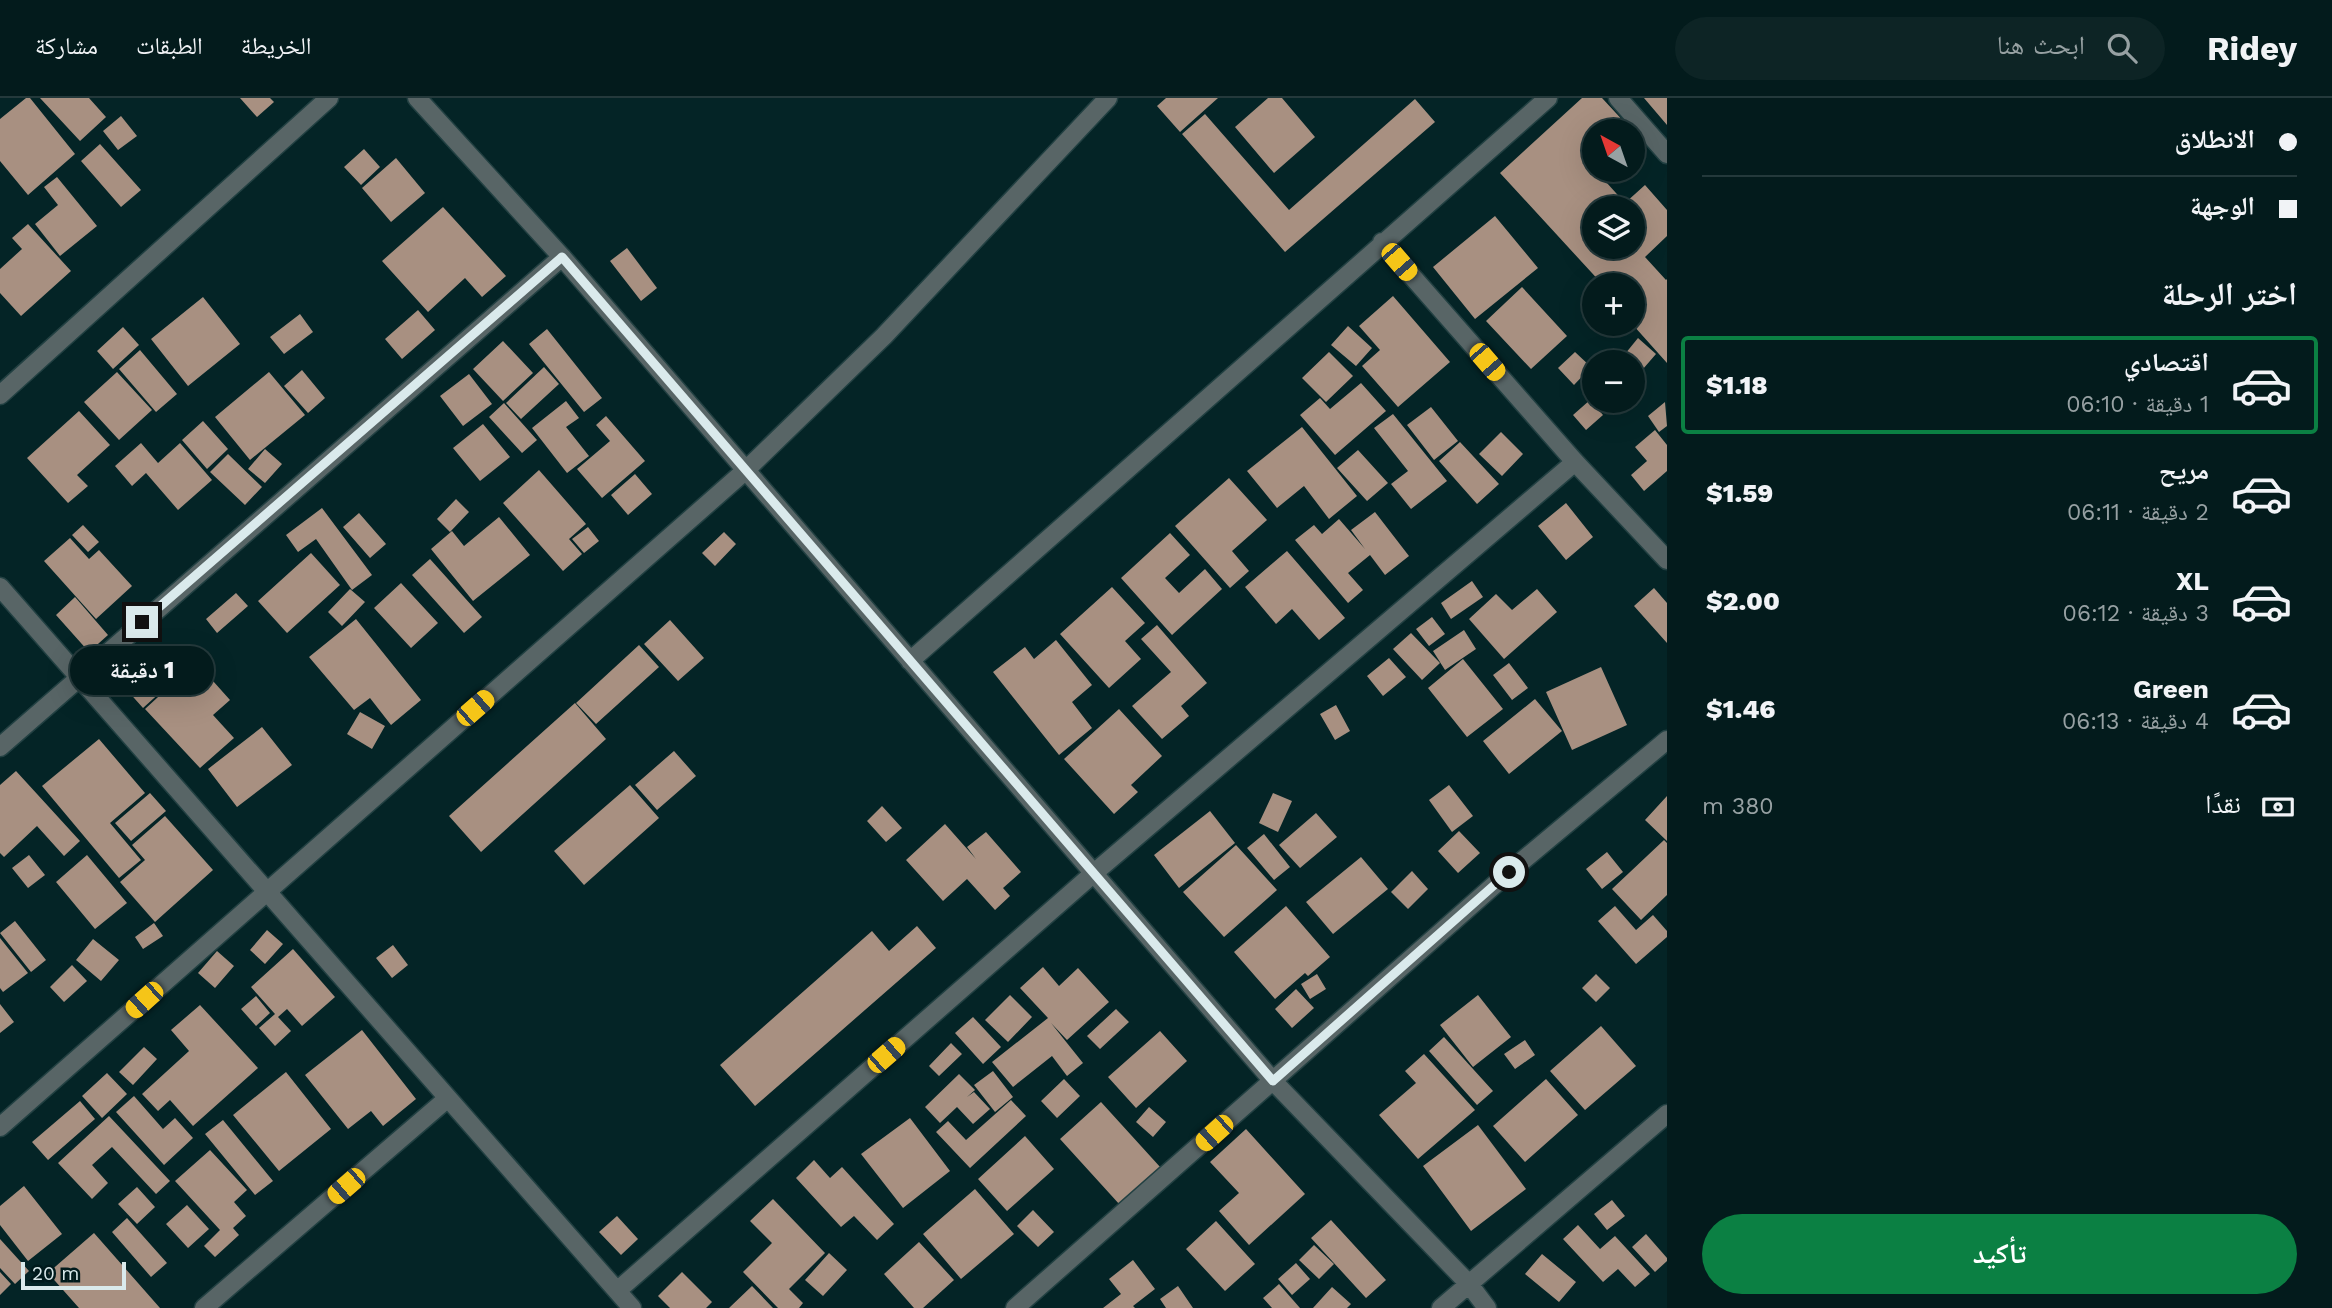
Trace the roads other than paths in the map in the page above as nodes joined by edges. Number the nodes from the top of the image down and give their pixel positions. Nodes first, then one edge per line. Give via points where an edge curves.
1 (329, 98) edge
2 (1108, 98) edge
3 (1548, 98) edge
4 (1618, 98) edge
5 (426, 101) edge
6 (1667, 154) edge
7 (1382, 242) junction
8 (562, 257) junction
9 (0, 395) edge
10 (1575, 461) junction
11 (746, 470) junction
12 (1667, 561) edge
13 (0, 587) edge
14 (910, 661) junction
15 (79, 677) junction
16 (1667, 740) edge
17 (0, 747) edge
18 (1094, 873) junction
19 (267, 891) junction
20 (1273, 1081) junction
21 (448, 1098) junction
22 (1667, 1114) edge
23 (0, 1127) edge
24 (1469, 1284) junction
25 (617, 1291) junction
26 (204, 1308) edge
27 (632, 1308) edge
28 (1015, 1308) edge
29 (1441, 1308) edge
30 (1487, 1308) edge

1 - 9 street
2 - 11 street via 884,336
3 - 7 street
4 - 6 street
5 - 8 street
7 - 10 street
7 - 14 street
8 - 11 street
8 - 15 street
10 - 12 street
10 - 18 street
11 - 14 street
11 - 19 street
13 - 15 street
14 - 18 street
15 - 17 street
15 - 19 street
16 - 20 street via 1509,872
18 - 20 street
18 - 25 street
19 - 21 street
19 - 23 street
20 - 24 street
20 - 28 street
21 - 25 street
21 - 26 street
22 - 24 street
24 - 29 street
24 - 30 street
25 - 27 street

